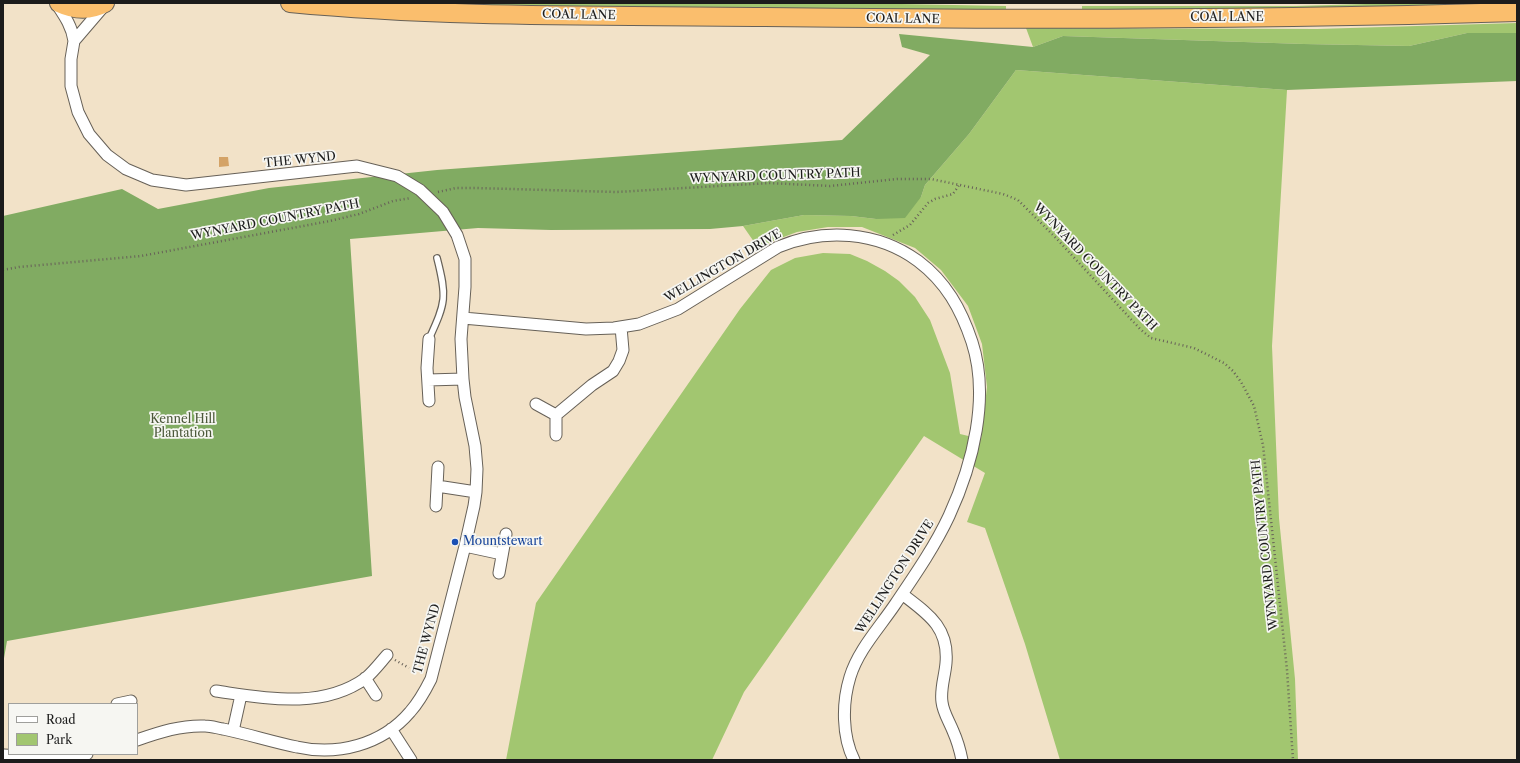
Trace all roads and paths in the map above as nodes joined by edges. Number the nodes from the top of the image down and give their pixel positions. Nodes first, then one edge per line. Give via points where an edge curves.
1 (56, 3) edge
2 (59, 3) edge
3 (106, 3) edge
4 (290, 3) edge
5 (1517, 12) edge
6 (74, 41) junction
7 (959, 185) junction
8 (426, 195) junction
9 (884, 242) junction
10 (437, 258) dead end
11 (3, 270) edge
12 (463, 318) junction
13 (621, 327) junction
14 (428, 339) joint
15 (463, 379) junction
16 (428, 380) junction
17 (429, 401) dead end
18 (536, 404) dead end
19 (556, 416) junction
20 (556, 435) dead end
21 (438, 467) dead end
22 (437, 486) junction
23 (476, 492) junction
24 (436, 506) dead end
25 (506, 534) dead end
26 (465, 546) junction
27 (502, 554) junction
28 (499, 573) dead end
29 (902, 594) junction
30 (386, 655) dead end
31 (365, 678) junction
32 (216, 690) dead end
33 (242, 695) junction
34 (376, 695) dead end
35 (131, 701) dead end
36 (122, 703) edge
37 (392, 729) junction
38 (233, 731) junction
39 (138, 740) edge
40 (10, 755) edge
41 (79, 755) edge
42 (411, 760) edge
43 (854, 760) edge
44 (962, 760) edge
45 (1293, 760) edge

1 - 6 street, THE WYND via 69,24
2 - 3 highway via 81,9
3 - 6 street
4 - 5 highway, COAL LANE via 449,14 952,19 1361,17
6 - 8 street, THE WYND via 71,59 72,86 78,112 89,134 106,155 126,169 152,180 186,185 357,166 397,176
7 - 8 path, WYNYARD COUNTRY PATH via 930,179 897,179 830,186 768,183 616,192 456,188
7 - 9 path via 953,194 928,203 910,225
7 - 45 path, WYNYARD COUNTRY PATH via 1003,194 1018,200 1146,334 1151,338 1194,348 1224,363 1233,371 1250,396 1263,445 1287,670
8 - 11 path, WYNYARD COUNTRY PATH via 393,201 359,214 330,221 141,256
8 - 12 street, THE WYND via 443,212 457,235 465,259
9 - 13 street, WELLINGTON DRIVE via 848,235 821,236 792,242 778,247 678,309 639,324
9 - 29 street, WELLINGTON DRIVE via 907,253 929,269 953,299 976,354 980,392 975,437 949,516
10 - 14 lane via 445,296
12 - 13 street, WELLINGTON DRIVE via 586,329
12 - 15 street, THE WYND
13 - 19 street via 624,350 613,371 592,385
14 - 16 street
15 - 16 street
15 - 23 street, THE WYND via 477,469
16 - 17 street
18 - 19 street
19 - 20 street
21 - 22 street
22 - 23 street
22 - 24 street
23 - 26 street, THE WYND
25 - 27 street
26 - 27 street
26 - 37 street, THE WYND via 431,679 410,713
27 - 28 street
29 - 43 street, WELLINGTON DRIVE via 862,651 850,678 844,712 848,745
29 - 44 street via 931,617 942,634 946,662 942,707
30 - 31 street
31 - 33 street via 341,690 308,699
31 - 34 street
32 - 33 street
33 - 38 street
35 - 36 street
37 - 38 street, THE WYND via 360,746 316,751
37 - 42 street
38 - 39 street, THE WYND via 206,726 180,727
40 - 41 street via 54,758

